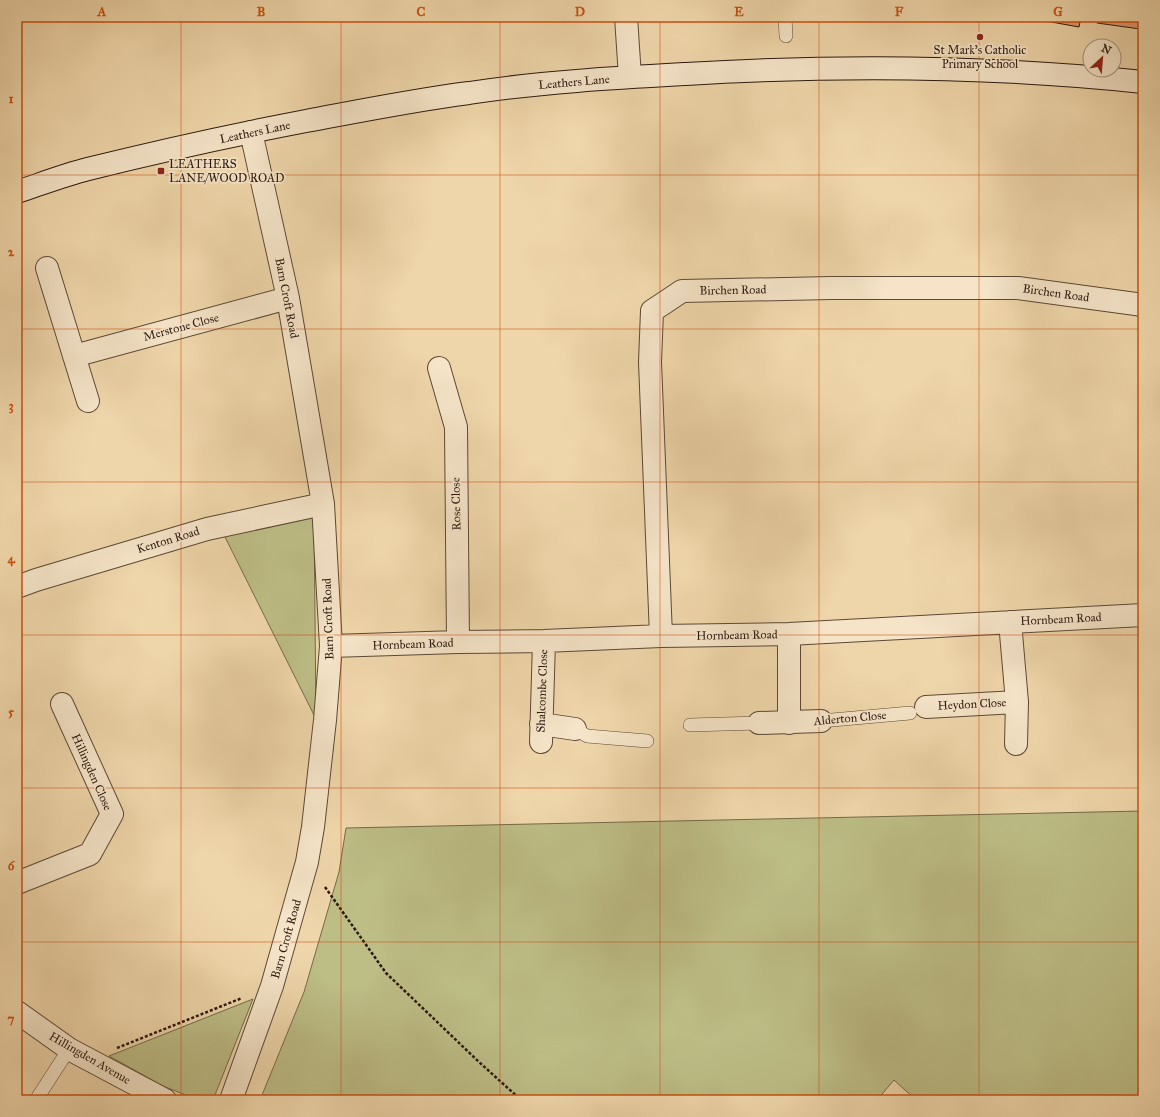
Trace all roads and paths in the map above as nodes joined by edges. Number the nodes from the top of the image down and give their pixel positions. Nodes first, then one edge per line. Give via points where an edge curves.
1 (626, 17) edge
2 (785, 17) edge
3 (786, 36) dead end
4 (630, 77) junction
5 (1143, 82) edge
6 (251, 132) junction
7 (17, 192) edge
8 (47, 268) dead end
9 (288, 298) junction
10 (1143, 305) edge
11 (74, 356) junction
12 (439, 368) dead end
13 (88, 401) dead end
14 (323, 504) junction
15 (17, 588) edge
16 (1143, 615) edge
17 (1010, 622) junction
18 (789, 634) junction
19 (661, 636) junction
20 (544, 641) junction
21 (458, 642) junction
22 (331, 646) junction
23 (1017, 702) junction
24 (62, 704) dead end
25 (918, 710) joint
26 (821, 721) joint
27 (759, 723) joint
28 (789, 723) junction
29 (690, 725) dead end
30 (575, 729) joint
31 (647, 741) dead end
32 (1016, 744) dead end
33 (307, 862) junction
34 (17, 883) edge
35 (272, 986) junction
36 (17, 1012) edge
37 (69, 1049) junction
38 (89, 1060) junction
39 (36, 1100) edge
40 (165, 1100) edge
41 (231, 1100) edge
42 (521, 1100) edge

1 - 4 street
2 - 3 lane
4 - 5 street, Leathers Lane via 756,70 878,68 1008,72
4 - 6 street, Leathers Lane via 472,92
6 - 7 street, Leathers Lane via 86,170
6 - 9 street, Barn Croft Road
8 - 11 street
9 - 11 street, Merstone Close
9 - 14 street, Barn Croft Road
10 - 19 street, Birchen Road via 1018,288 831,288 682,291 652,311 650,362
11 - 13 street
12 - 21 street, Rose Close via 456,427
14 - 15 street, Kenton Road via 207,529 36,580
14 - 22 street, Barn Croft Road
16 - 17 street, Hornbeam Road
17 - 18 street, Hornbeam Road
17 - 23 street, Heydon Close
18 - 19 street, Hornbeam Road
18 - 28 street
19 - 20 street, Hornbeam Road
20 - 21 street, Hornbeam Road
20 - 30 street, Shalcombe Close via 541,733
21 - 22 street, Hornbeam Road
22 - 33 street, Barn Croft Road via 313,827
23 - 25 street, Heydon Close
23 - 32 street, Heydon Close
24 - 34 street, Hillingden Close via 112,814 90,854
25 - 26 lane, Alderton Close
26 - 28 street, Alderton Close
27 - 28 street, Alderton Close
27 - 29 lane, Alderton Close
30 - 31 lane via 587,736
33 - 35 street, Barn Croft Road
33 - 42 path via 386,973
35 - 38 path
35 - 41 street, Barn Croft Road
36 - 37 street, Hillingden Avenue
37 - 38 street, Hillingden Avenue
37 - 39 lane
38 - 40 street, Hillingden Avenue

